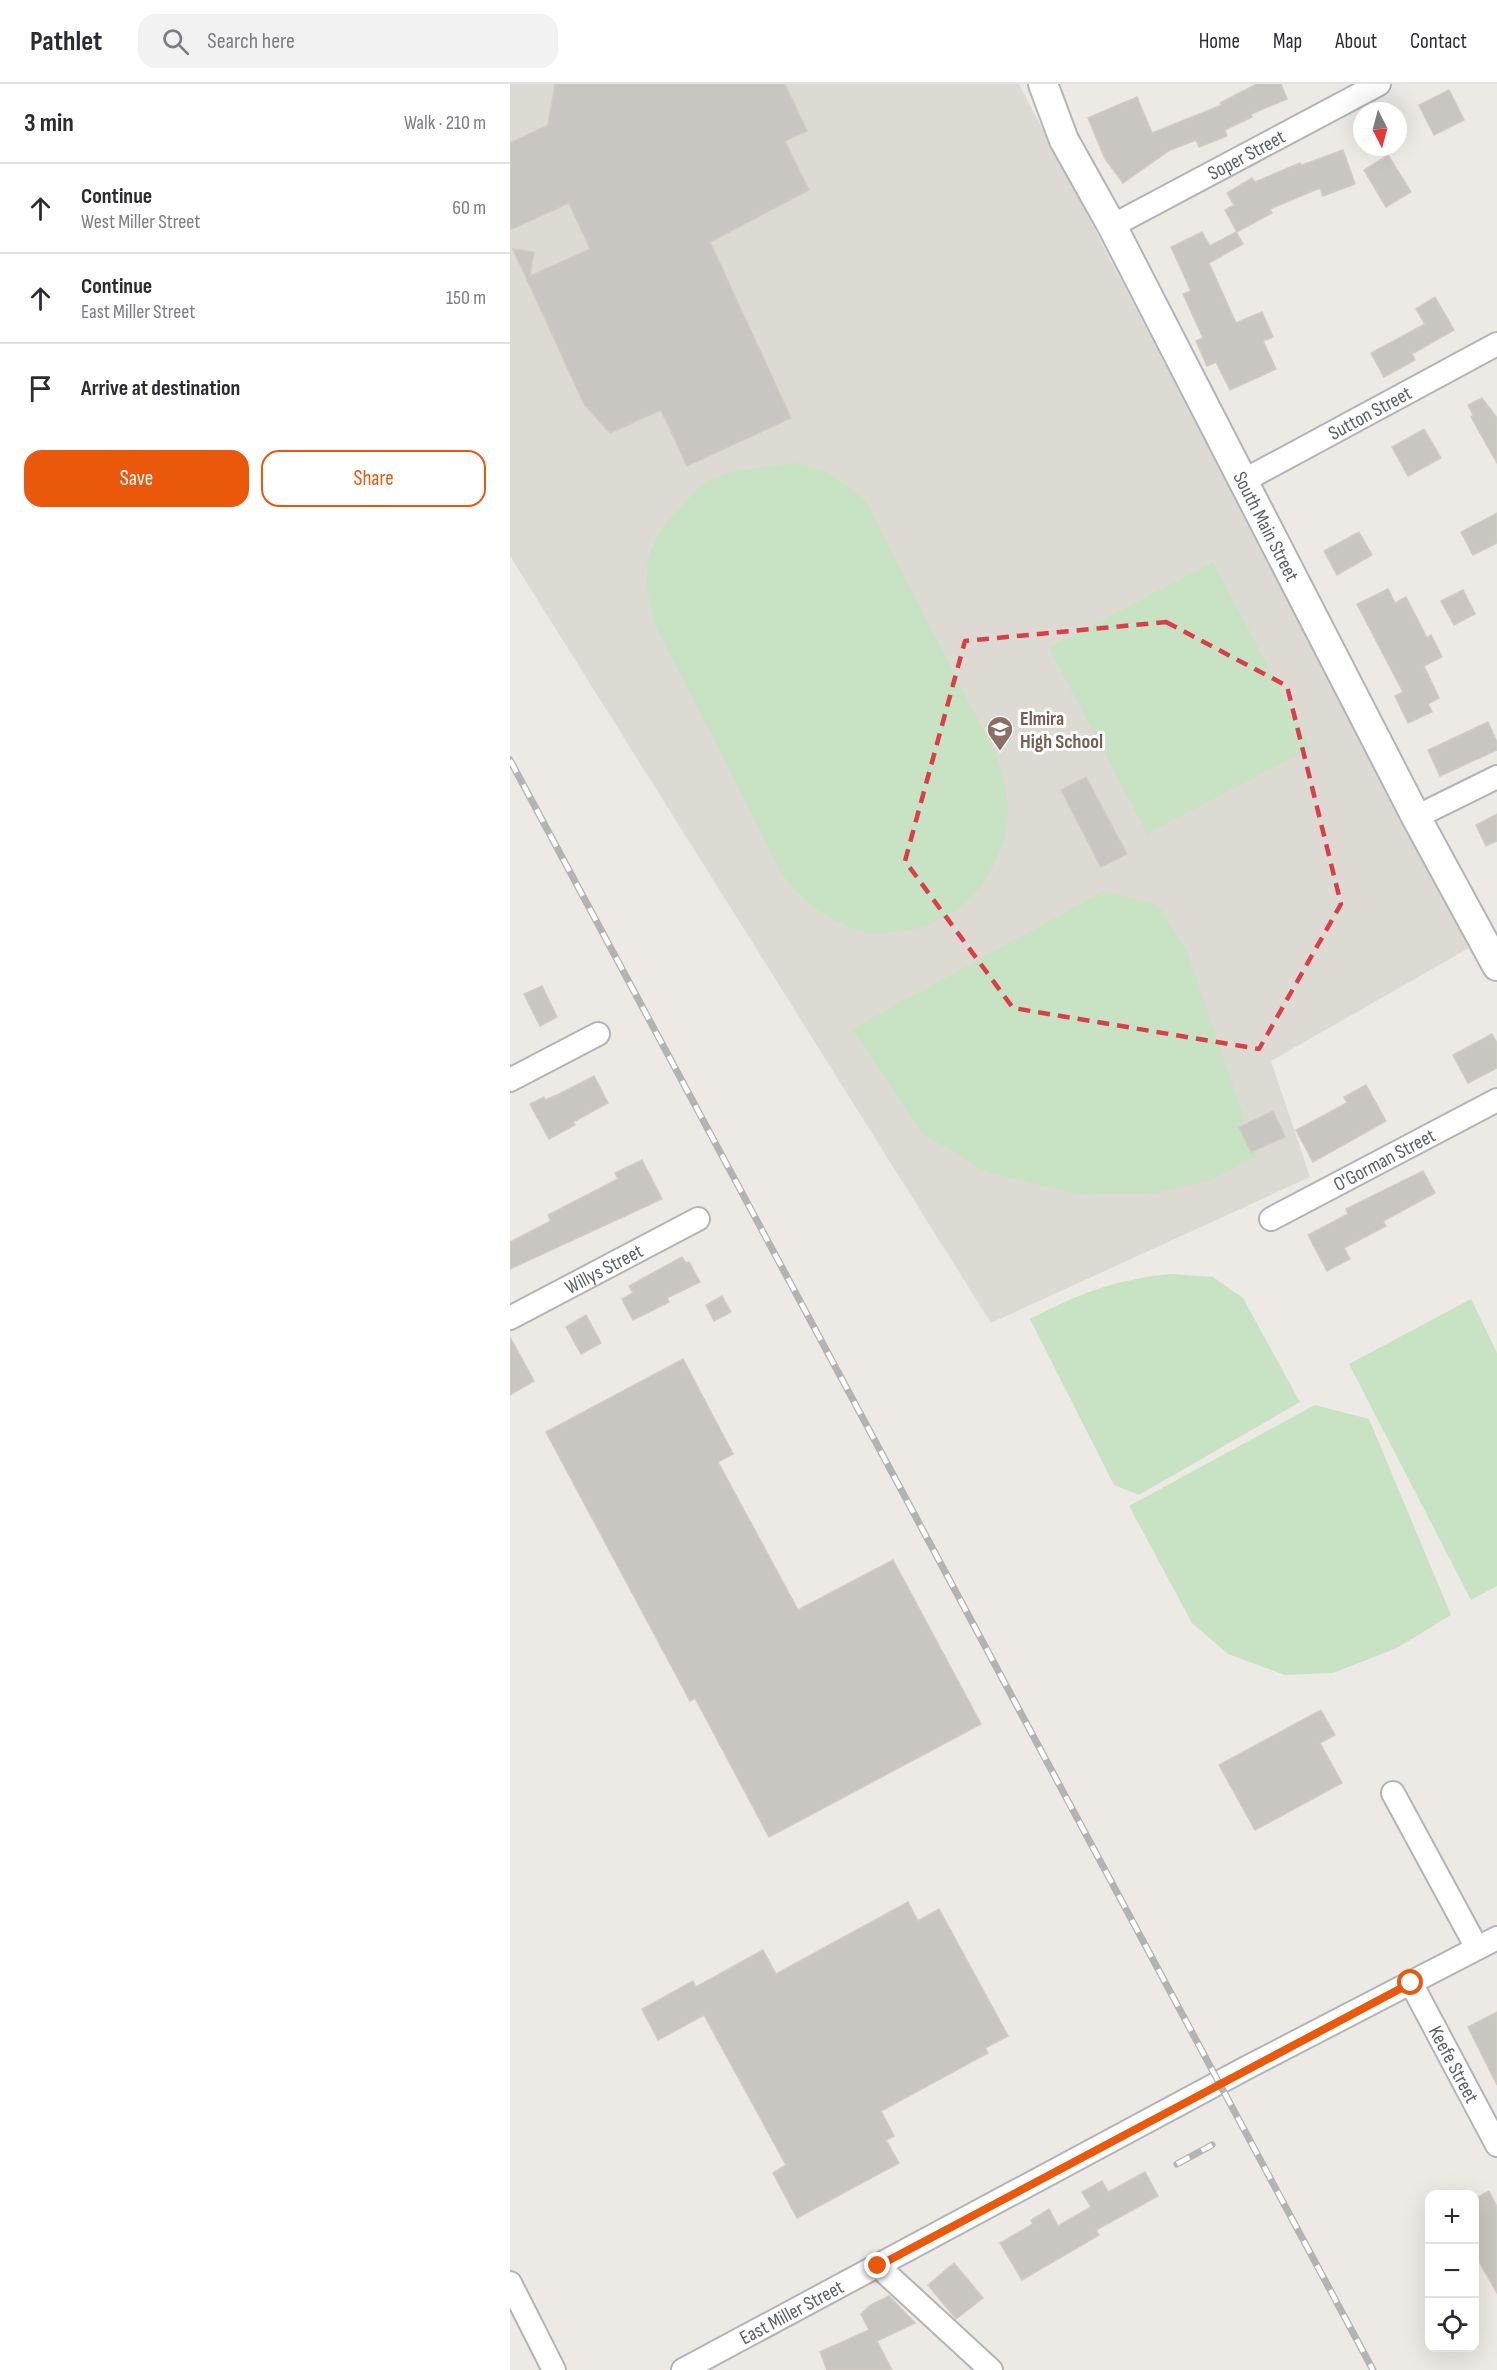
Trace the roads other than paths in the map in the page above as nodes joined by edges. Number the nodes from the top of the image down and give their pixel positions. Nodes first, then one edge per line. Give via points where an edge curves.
1 (1044, 84) edge
2 (1379, 84) edge
3 (1112, 226) junction
4 (1497, 344) edge
5 (1243, 481) junction
6 (1497, 777) edge
7 (1416, 817) junction
8 (1497, 966) edge
9 (598, 1034) dead end
10 (510, 1080) edge
11 (1497, 1100) edge
12 (698, 1219) dead end
13 (1271, 1219) dead end
14 (510, 1318) edge
15 (1393, 1792) dead end
16 (1497, 1938) edge
17 (1477, 1948) junction
18 (1411, 1983) junction
19 (1497, 2145) edge
20 (878, 2266) junction
21 (510, 2283) edge
22 (554, 2370) edge
23 (683, 2370) edge
24 (991, 2370) edge

1 - 3 street, South Main Street via 1064,140
2 - 3 street, Soper Street
3 - 5 street, South Main Street
4 - 5 street, Sutton Street
5 - 7 street, South Main Street
6 - 7 street
7 - 8 street, South Main Street
9 - 10 street
11 - 13 street, O'Gorman Street
12 - 14 street, Willys Street
15 - 17 street
16 - 17 street, East Miller Street
17 - 18 street, East Miller Street
18 - 19 street, Keefe Street
18 - 20 street, East Miller Street
20 - 23 street, East Miller Street
20 - 24 street
21 - 22 street

